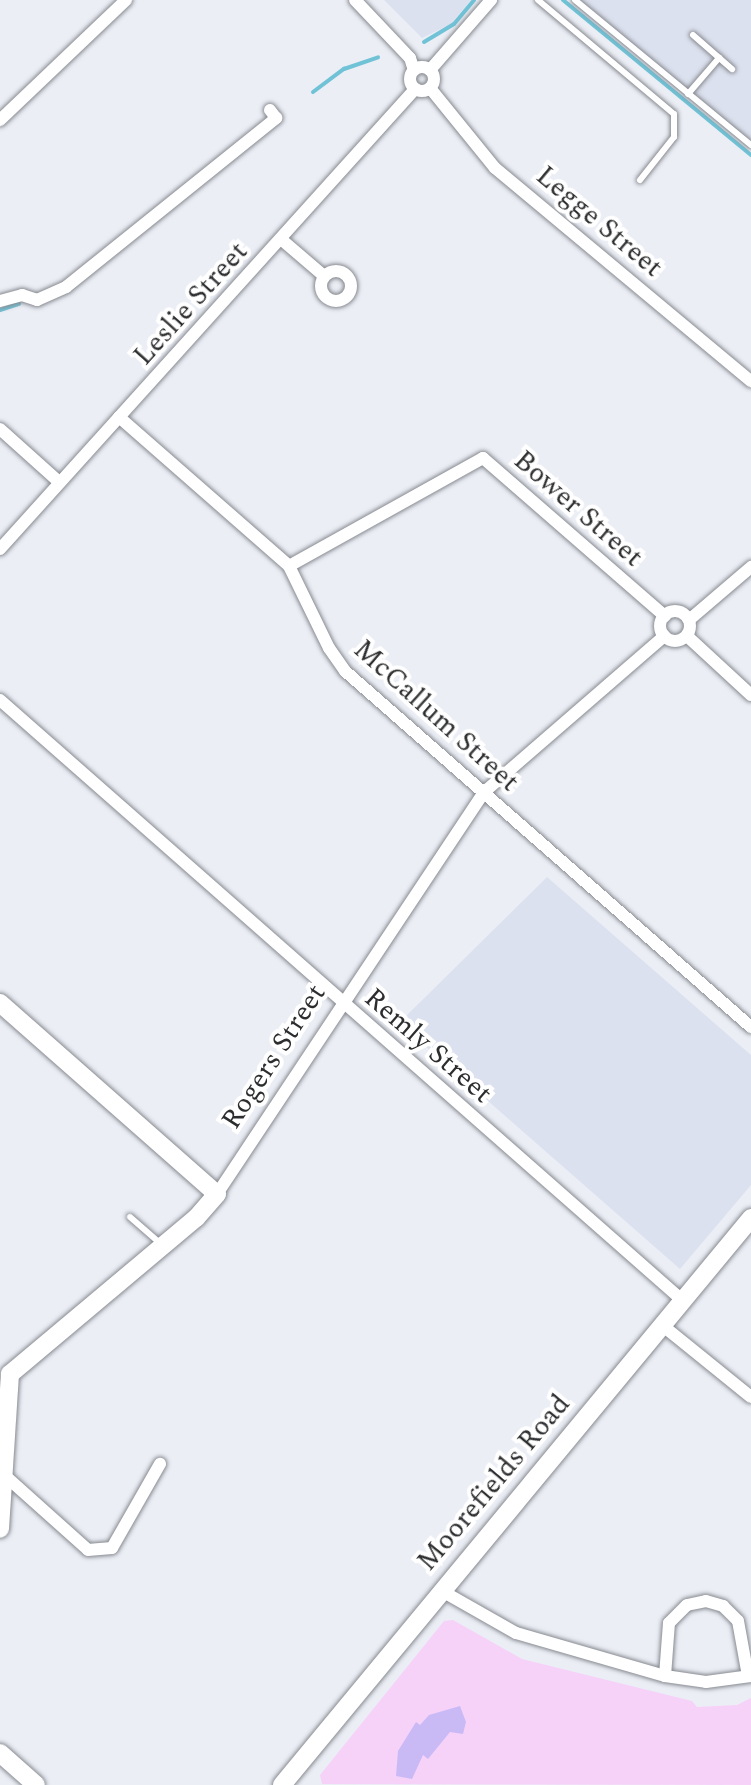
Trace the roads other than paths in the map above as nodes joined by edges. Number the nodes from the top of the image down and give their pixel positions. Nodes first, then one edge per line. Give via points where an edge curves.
1 (126, 0) edge
2 (355, 0) edge
3 (491, 0) edge
4 (538, 0) edge
5 (575, 0) edge
6 (693, 35) dead end
7 (719, 58) junction
8 (732, 69) dead end
9 (414, 70) junction
10 (430, 70) junction
11 (430, 88) junction
12 (415, 89) junction
13 (688, 94) junction
14 (270, 110) dead end
15 (0, 120) edge
16 (751, 145) edge
17 (640, 180) dead end
18 (282, 240) junction
19 (324, 276) dead end
20 (0, 301) edge
21 (751, 381) edge
22 (119, 417) junction
23 (0, 429) edge
24 (59, 482) junction
25 (0, 549) edge
26 (289, 566) junction
27 (751, 567) edge
28 (665, 616) junction
29 (689, 620) junction
30 (664, 636) junction
31 (687, 636) junction
32 (751, 695) edge
33 (0, 700) edge
34 (483, 793) junction
35 (0, 1003) edge
36 (343, 1003) junction
37 (751, 1027) edge
38 (217, 1194) junction
39 (130, 1217) dead end
40 (751, 1218) edge
41 (163, 1245) junction
42 (682, 1300) junction
43 (662, 1325) junction
44 (751, 1397) edge
45 (160, 1464) dead end
46 (2, 1473) junction
47 (0, 1529) edge
48 (442, 1591) junction
49 (665, 1676) junction
50 (749, 1676) edge
51 (0, 1753) edge
52 (283, 1784) edge
53 (36, 1785) edge

1 - 15 street
2 - 9 street via 410,58
3 - 10 street
4 - 17 lane via 674,114 674,137
5 - 13 lane
6 - 7 lane
7 - 8 lane
7 - 13 lane
9 - 10 street
9 - 12 street via 410,79
10 - 11 street
11 - 12 street
11 - 21 street, Legge Street via 495,168
12 - 18 street, Leslie Street
13 - 16 lane
14 - 20 street via 276,118 66,287 37,300 22,295
18 - 19 street
18 - 22 street, Leslie Street
22 - 24 street, Leslie Street
22 - 26 street, McCallum Street
23 - 24 street
24 - 25 street, Leslie Street
26 - 28 street, Bower Street via 483,458
26 - 34 street, McCallum Street via 340,665
27 - 29 street
28 - 29 street via 678,612
28 - 30 street
29 - 31 street
30 - 31 street via 675,641
30 - 34 street, Rogers Street
31 - 32 street
33 - 36 street, Remly Street
34 - 36 street, Rogers Street
34 - 37 street, McCallum Street
35 - 38 street
36 - 38 street, Rogers Street
36 - 42 street, Remly Street
38 - 41 street, Rogers Street
39 - 41 lane
40 - 42 street, Moorefields Road
41 - 46 street, Rogers Street via 17,1363 6,1388
42 - 43 street, Moorefields Road
43 - 44 street
43 - 48 street, Moorefields Road
45 - 46 street via 112,1548 88,1550
46 - 47 street, Rogers Street
48 - 49 street via 516,1633
48 - 52 street, Moorefields Road
49 - 50 street via 706,1682
49 - 50 street via 669,1623 687,1605 706,1601 723,1606 738,1621
51 - 53 street

